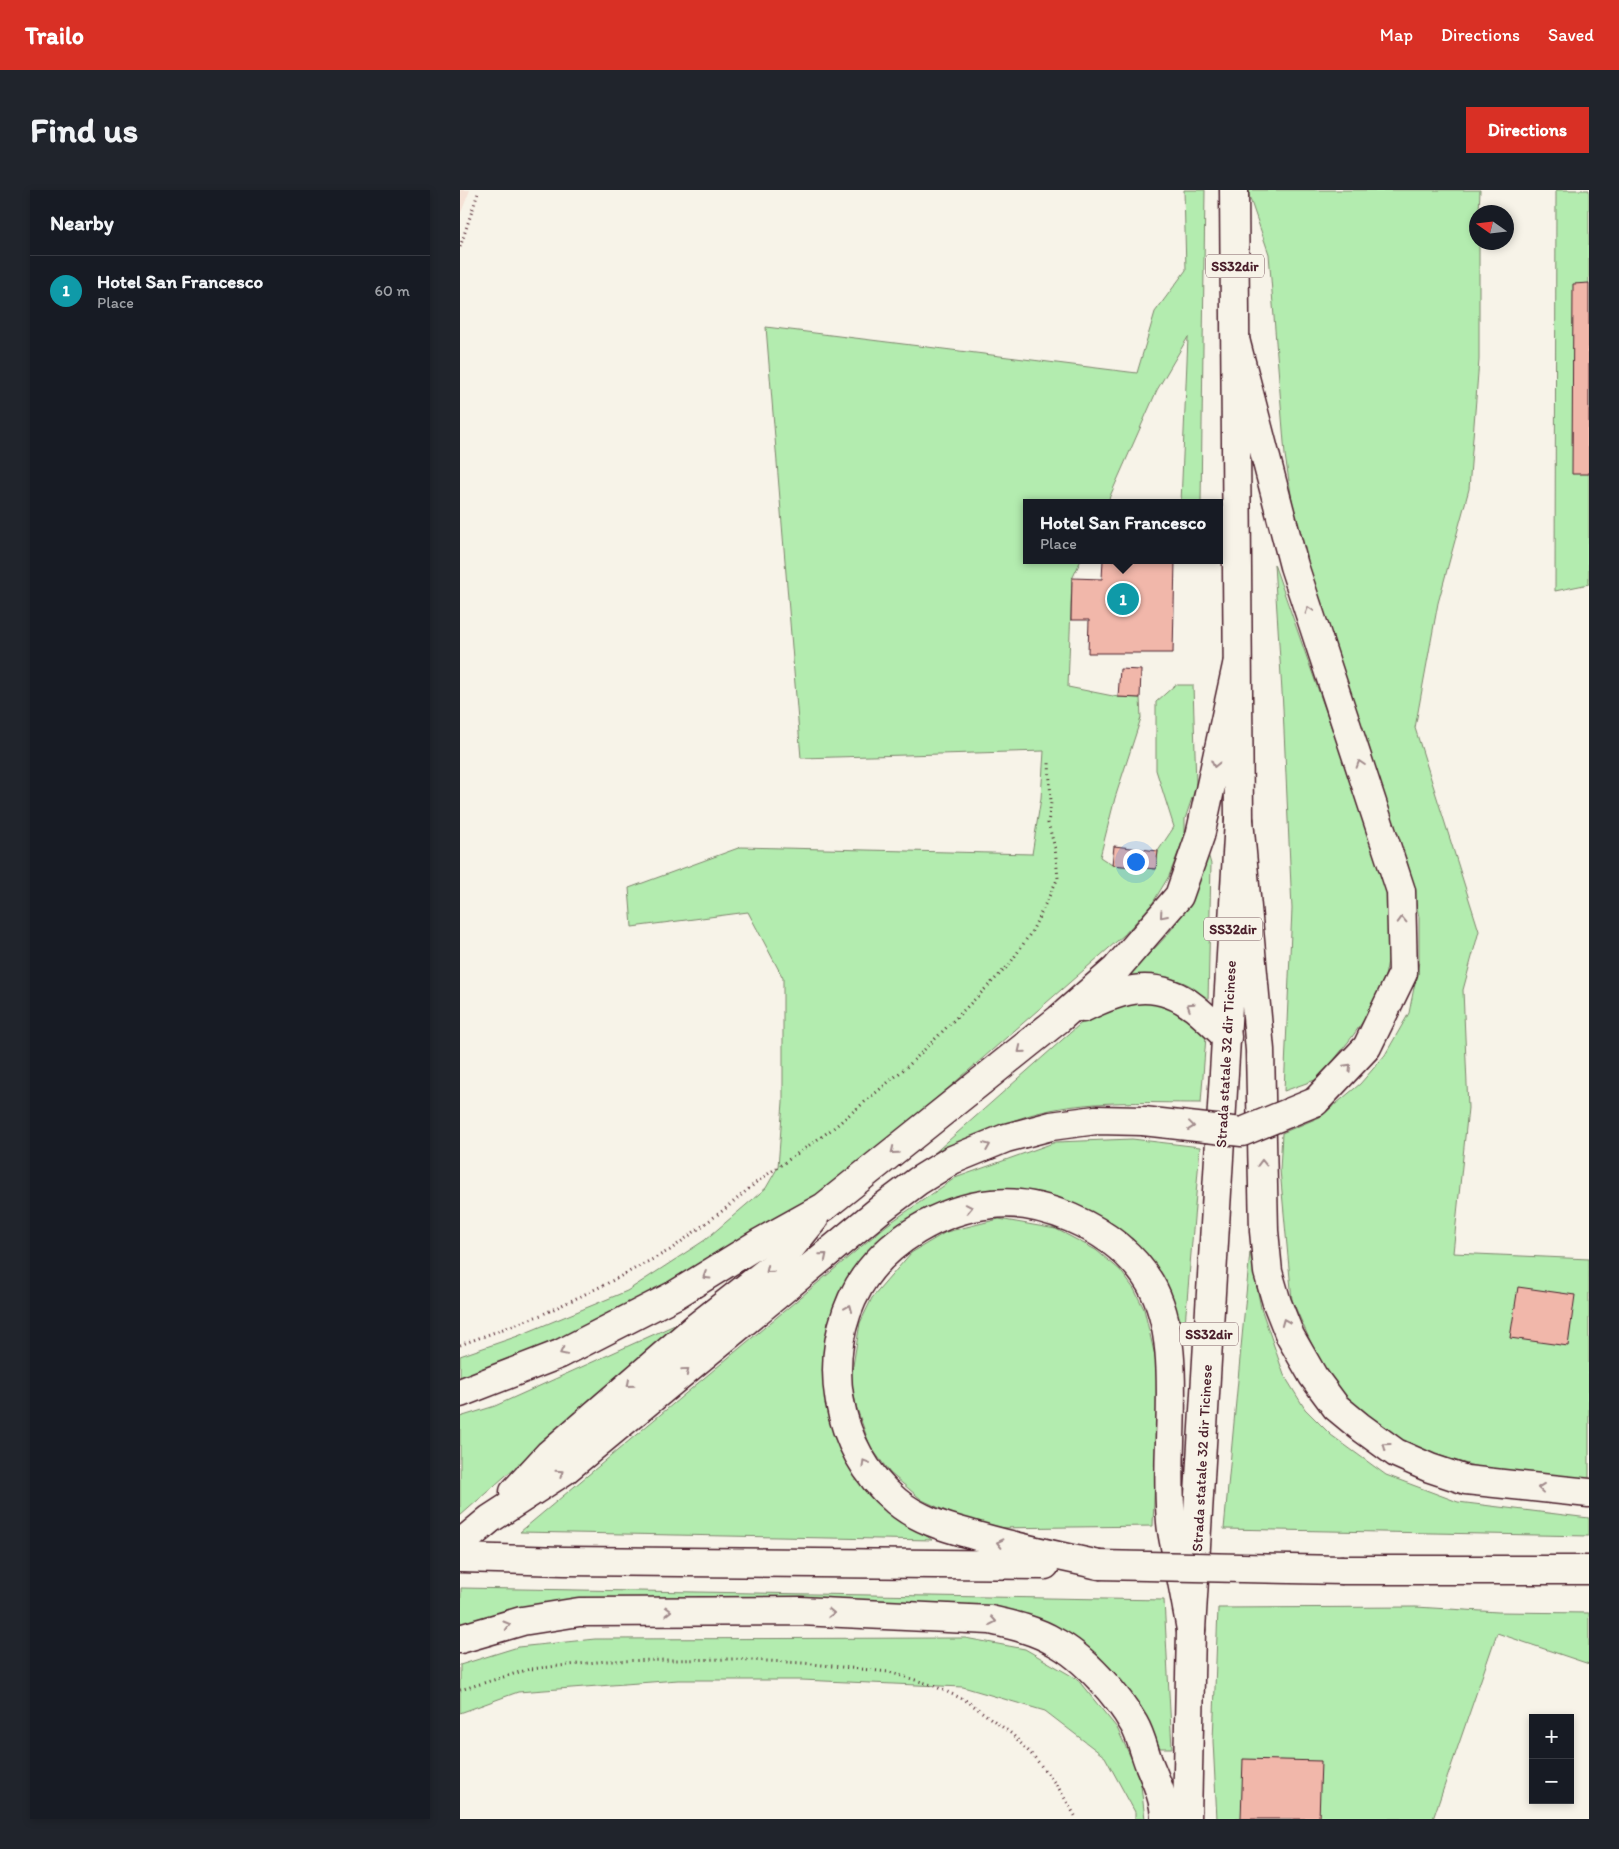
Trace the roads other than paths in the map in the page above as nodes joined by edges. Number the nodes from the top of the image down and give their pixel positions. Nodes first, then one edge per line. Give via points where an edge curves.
1 (1234, 190) edge
2 (1236, 343) junction
3 (1237, 665) junction
4 (1239, 820) junction
5 (1059, 1019) junction
6 (1227, 1037) junction
7 (824, 1206) junction
8 (460, 1393) edge
9 (1589, 1494) edge
10 (490, 1519) junction
11 (460, 1544) edge
12 (460, 1558) edge
13 (1099, 1565) junction
14 (1589, 1570) edge
15 (1191, 1630) junction
16 (460, 1639) edge
17 (1165, 1819) edge
18 (1187, 1819) edge

1 - 2 main road, SS32dir
2 - 3 main road, Strada statale 32 dir Ticinese / SS32dir
10 -> 2 main road, bridge via 564,1471 882,1208 952,1160 1006,1138 1051,1126 1096,1120 1142,1121 1242,1132 1315,1102 1367,1047 1403,973 1401,891 1294,566
3 - 4 main road, Strada statale 32 dir Ticinese / SS32dir
3 -> 5 main road via 1200,836 1179,896 1116,969
4 - 6 main road, Strada statale 32 dir Ticinese / SS32dir
9 -> 4 main road via 1466,1480 1396,1453 1336,1407 1290,1336 1277,1303 1266,1256 1260,1050
6 -> 5 main road via 1195,1008 1172,994 1151,988 1125,990
5 -> 7 main road
6 - 15 main road, Strada statale 32 dir Ticinese / SS32dir
7 -> 8 main road via 675,1295 569,1350
7 -> 10 main road via 779,1262 695,1328 549,1454
10 - 11 main road
12 - 13 main road
13 - 14 main road, bridge
13 -> 15 main road via 935,1524 897,1502 872,1475 851,1440 841,1412 836,1380 838,1348 846,1317 859,1286 876,1263 924,1225 962,1209 994,1203 1036,1206 1105,1236 1124,1251 1150,1282 1161,1307 1168,1344 1171,1524
15 - 18 main road, Strada statale 32 dir Ticinese / SS32dir
16 -> 17 main road via 522,1621 579,1612 800,1611 990,1620 1020,1627 1056,1642 1078,1658 1118,1702 1134,1725 1160,1791

